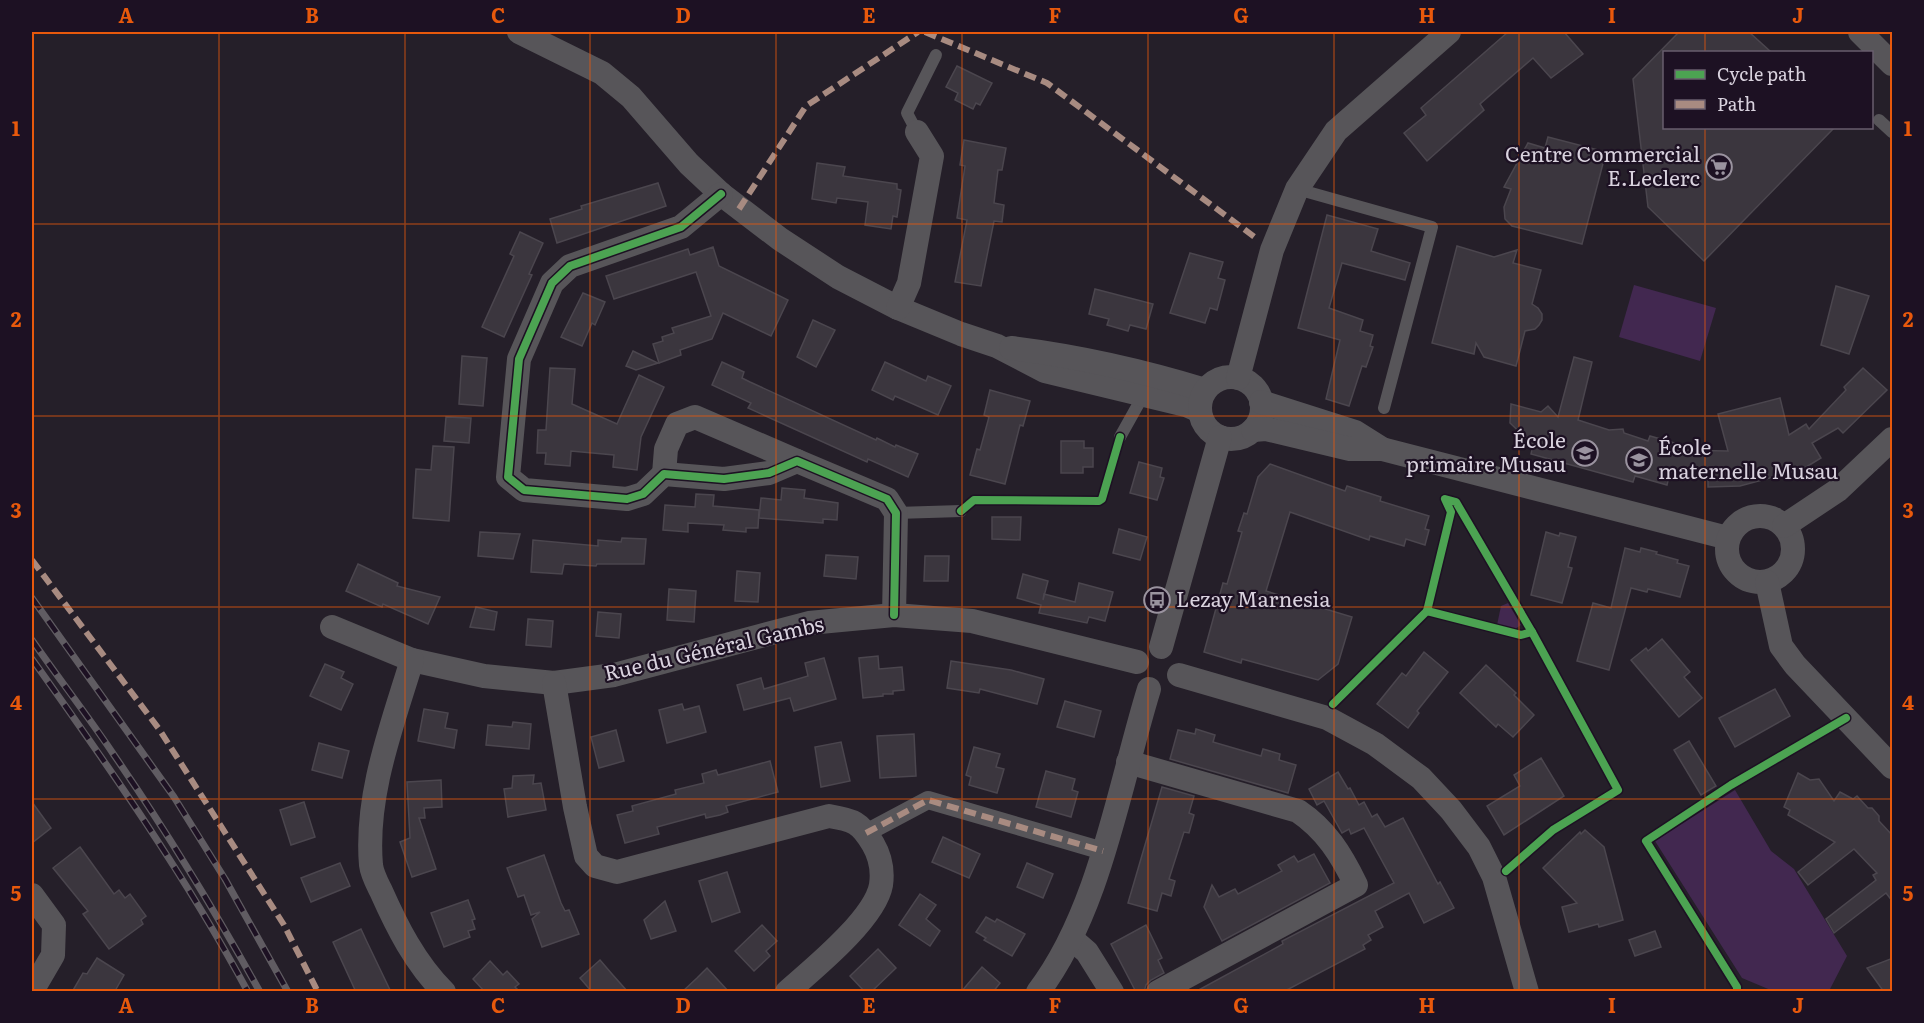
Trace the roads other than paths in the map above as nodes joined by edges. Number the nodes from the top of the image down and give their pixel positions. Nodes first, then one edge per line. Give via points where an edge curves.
1 (519, 32) edge
2 (1449, 32) edge
3 (1860, 32) edge
4 (936, 55) dead end
5 (1893, 64) edge
6 (1879, 120) dead end
7 (918, 132) joint
8 (1893, 132) edge
9 (1297, 189) junction
10 (721, 194) junction
11 (898, 308) junction
12 (1238, 378) junction
13 (1150, 386) junction
14 (1203, 400) junction
15 (1261, 402) junction
16 (1384, 408) dead end
17 (1253, 430) junction
18 (1120, 437) dead end
19 (1220, 437) junction
20 (1893, 439) edge
21 (1382, 449) junction
22 (796, 461) junction
23 (664, 474) junction
24 (961, 511) dead end
25 (896, 513) junction
26 (1784, 526) junction
27 (1728, 538) junction
28 (1767, 582) junction
29 (894, 615) junction
30 (332, 627) dead end
31 (1161, 647) junction
32 (412, 660) junction
33 (1137, 662) junction
34 (1179, 675) junction
35 (554, 683) junction
36 (1149, 689) junction
37 (1128, 762) junction
38 (1893, 766) edge
39 (866, 833) junction
40 (1103, 851) junction
41 (32, 895) edge
42 (1072, 939) junction
43 (32, 991) edge
44 (444, 992) edge
45 (787, 992) edge
46 (1038, 992) edge
47 (1112, 992) edge
48 (1158, 992) edge
49 (1527, 992) edge

1 - 10 street via 590,66 622,88 684,159
2 - 9 street via 1336,131
3 - 5 street
4 - 7 lane via 907,113
6 - 8 lane
7 - 11 street via 932,156 909,283
9 - 12 street via 1272,250
9 - 16 lane via 1432,227
10 - 11 street via 813,261
10 - 23 street via 681,227 570,266 552,284 519,359 508,477 524,490 627,499 643,494
11 - 13 street via 997,346 1045,371
12 - 14 street via 1220,379
12 - 15 street via 1253,387
13 - 14 street
13 - 18 lane
14 - 19 street via 1201,417 1208,429
15 - 17 street via 1259,422
15 - 21 street via 1355,432
17 - 19 street via 1238,438
17 - 21 street via 1266,429 1350,449
19 - 31 street
20 - 26 street via 1838,490
21 - 27 street
22 - 23 street via 769,473 724,479
22 - 23 street via 695,417 677,424 666,449
22 - 25 street via 887,499
24 - 25 lane
25 - 29 street
26 - 27 street via 1775,519 1752,516 1733,528
26 - 28 street via 1793,544 1790,564 1776,579
27 - 28 street via 1727,558 1738,575 1757,583
28 - 38 street via 1781,646
29 - 33 street, Rue du Général Gambs via 972,621
29 - 35 street, Rue du Général Gambs via 809,623 614,675
30 - 32 street, Rue du Général Gambs
31 - 33 street via 1143,651
31 - 34 street via 1178,660
32 - 35 street, Rue du Général Gambs via 484,676
32 - 44 street via 380,765 371,828 371,868 406,943
33 - 36 street via 1139,681
34 - 36 street via 1164,689
34 - 49 street via 1327,718 1375,744 1421,778 1451,810 1479,848 1494,877
35 - 39 street via 575,807 586,856 594,866 617,872 829,816 851,820
36 - 37 street
37 - 40 street
37 - 48 street via 1298,811 1316,824 1343,859 1356,885
39 - 40 street via 928,800
39 - 45 street via 882,867 881,886 862,922
40 - 42 street
41 - 43 street via 54,925 53,955
42 - 46 street
42 - 47 street via 1088,952

